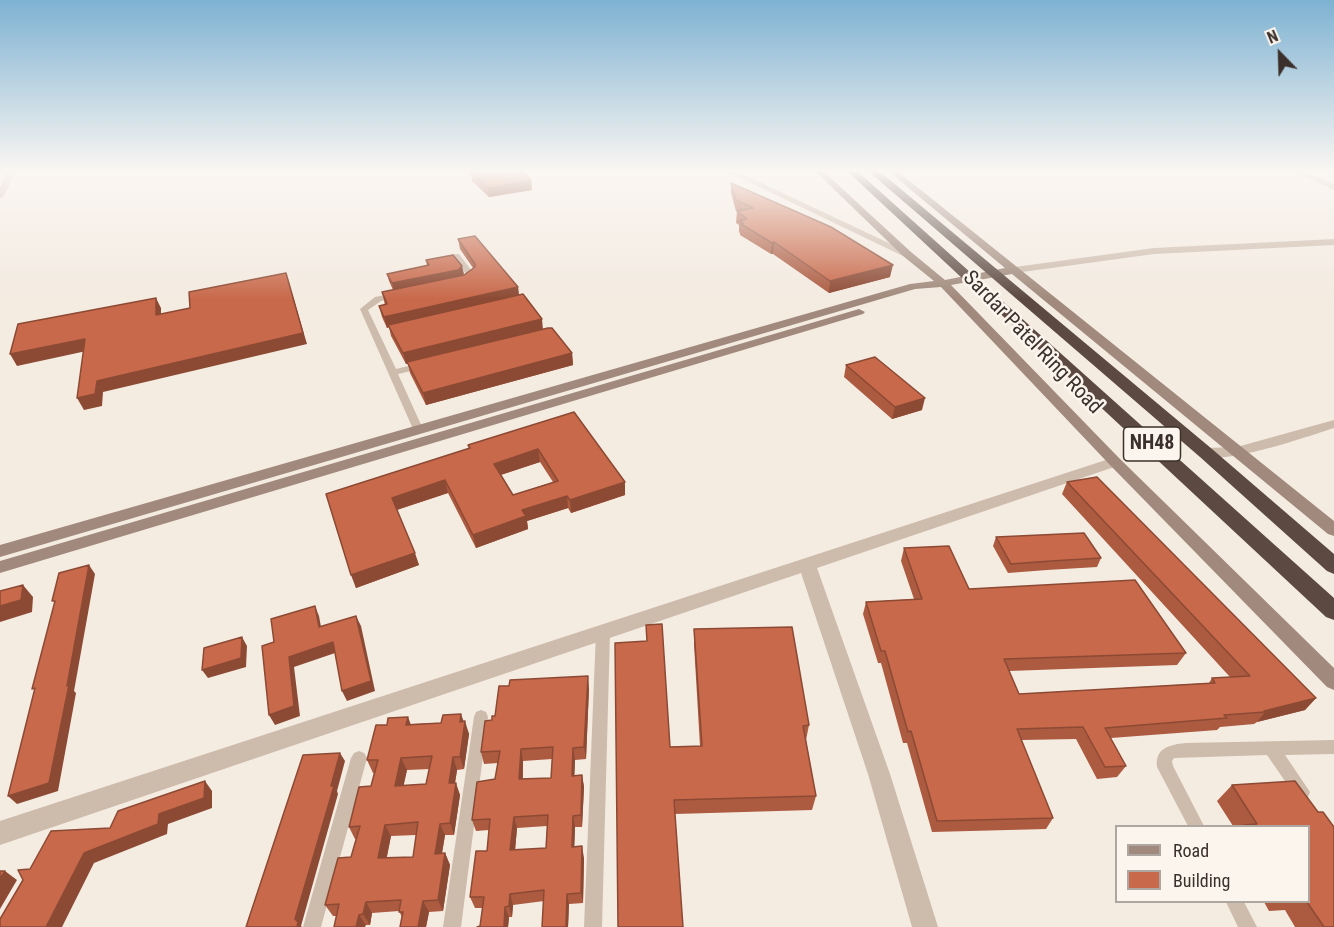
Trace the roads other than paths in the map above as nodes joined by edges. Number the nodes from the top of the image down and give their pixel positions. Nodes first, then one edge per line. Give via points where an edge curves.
1 (820, 213) edge
2 (864, 213) edge
3 (898, 213) edge
4 (924, 213) edge
5 (945, 213) edge
6 (1334, 242) edge
7 (907, 254) junction
8 (456, 256) edge
9 (1015, 270) junction
10 (994, 272) junction
11 (969, 278) junction
12 (451, 284) edge
13 (937, 285) junction
14 (409, 292) edge
15 (387, 333) edge
16 (376, 336) junction
17 (426, 364) edge
18 (393, 373) junction
19 (457, 424) junction
20 (1334, 424) edge
21 (418, 429) junction
22 (1238, 452) junction
23 (1206, 453) junction
24 (1114, 462) junction
25 (1334, 530) edge
26 (0, 551) edge
27 (807, 565) junction
28 (0, 567) edge
29 (1334, 567) edge
30 (1334, 612) edge
31 (603, 632) junction
32 (1334, 681) edge
33 (481, 717) dead end
34 (1334, 747) edge
35 (1271, 748) junction
36 (359, 758) dead end
37 (1309, 802) edge
38 (1195, 825) edge
39 (0, 833) edge
40 (1235, 903) edge
41 (312, 927) edge
42 (452, 927) edge
43 (593, 927) edge
44 (925, 927) edge
45 (1248, 927) edge

1 - 7 street
2 - 7 street, Sardar Patel Ring Road
3 - 11 highway, Sardar Patel Ring Road / NH48
4 - 10 highway, Sardar Patel Ring Road / NH48
5 - 9 street, Sardar Patel Ring Road
6 - 9 street via 1154,251
7 - 13 street, Sardar Patel Ring Road
8 - 12 lane via 471,275
9 - 10 street
9 - 22 street, Sardar Patel Ring Road
10 - 11 street
10 - 23 highway, Sardar Patel Ring Road / NH48
11 - 13 street
11 - 30 highway, Sardar Patel Ring Road / NH48
13 - 19 street via 925,293
13 - 24 street, Sardar Patel Ring Road
14 - 16 lane via 378,299 364,309
15 - 16 lane
16 - 18 lane
17 - 18 lane
18 - 21 lane
19 - 21 street
19 - 28 street
20 - 22 street
21 - 26 street
22 - 23 street
22 - 25 street, Sardar Patel Ring Road
23 - 29 highway, Sardar Patel Ring Road / NH48
24 - 27 street
24 - 32 street, Sardar Patel Ring Road
27 - 31 street
27 - 44 street via 879,774
31 - 39 street
31 - 43 lane
33 - 42 lane
34 - 35 lane
35 - 37 lane
35 - 38 lane via 1170,752 1164,759 1165,767
36 - 41 lane
40 - 45 lane

